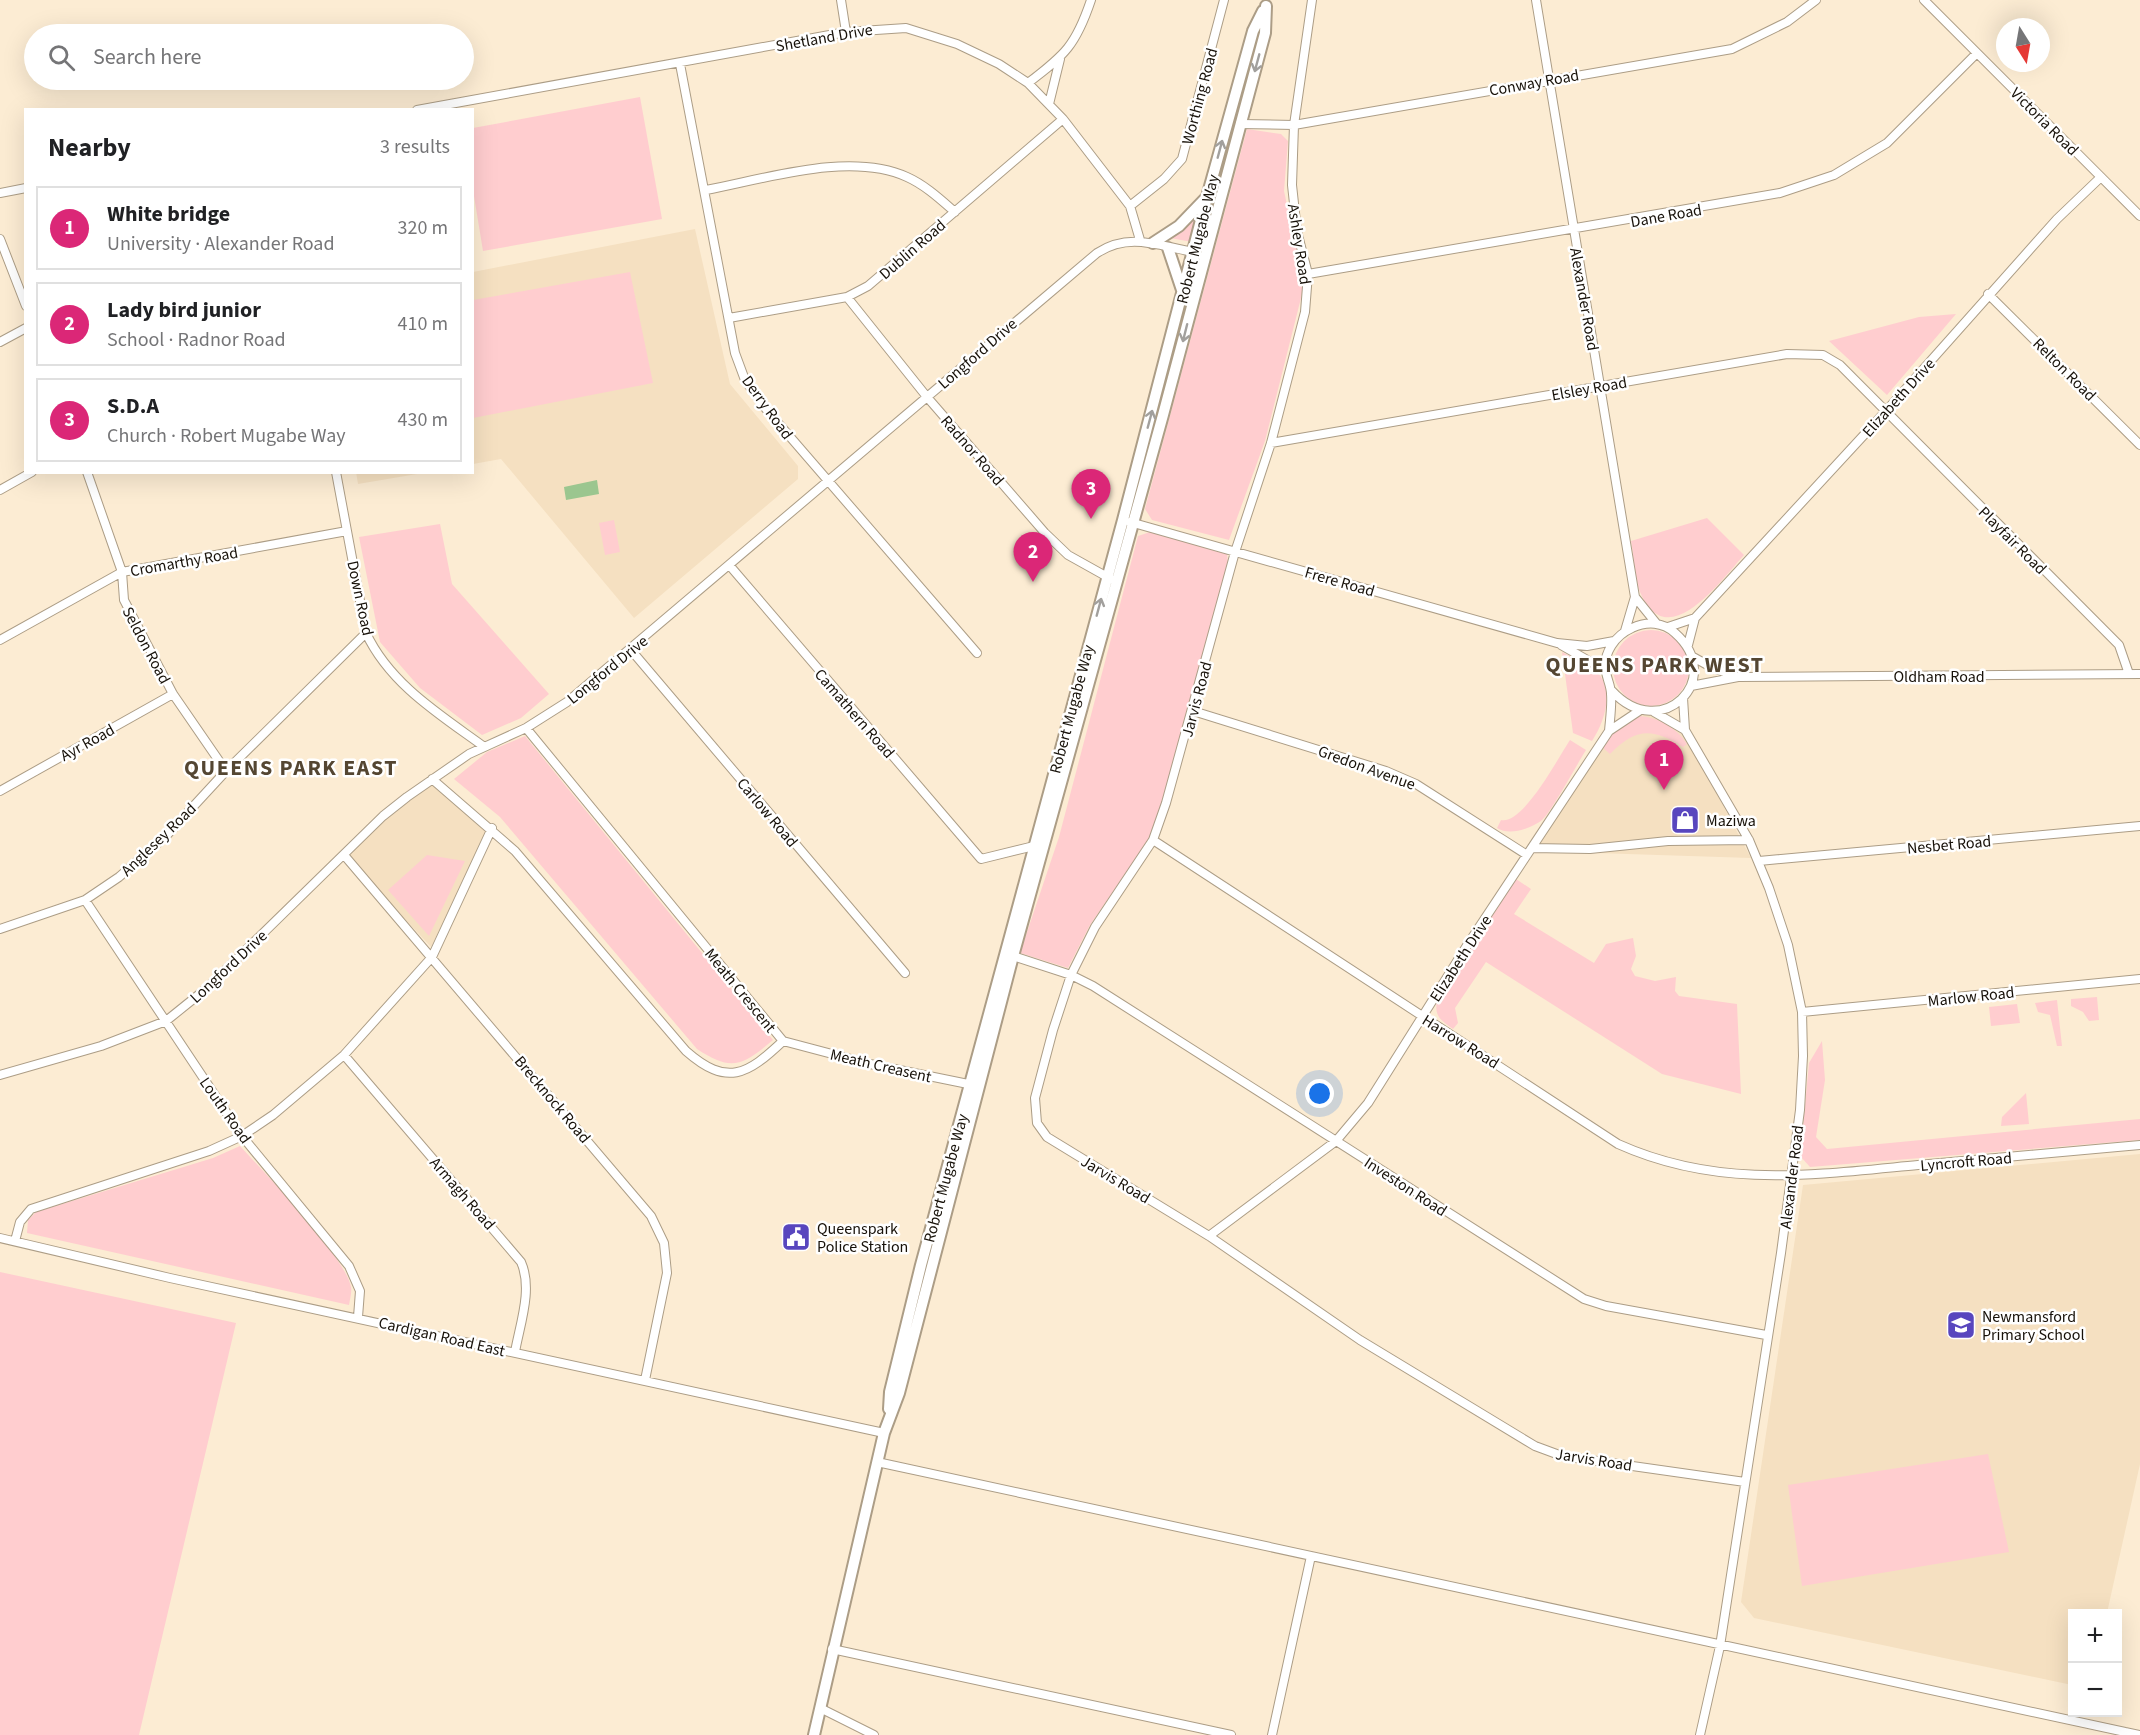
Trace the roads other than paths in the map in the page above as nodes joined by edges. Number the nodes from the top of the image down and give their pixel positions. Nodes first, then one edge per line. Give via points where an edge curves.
1 (841, 0) edge
2 (1091, 0) edge
3 (1224, 0) edge
4 (1312, 0) edge
5 (1536, 0) edge
6 (1816, 0) edge
7 (1924, 0) edge
8 (1267, 3) edge
9 (846, 32) junction
10 (1977, 53) junction
11 (1061, 57) junction
12 (680, 64) junction
13 (1550, 79) junction
14 (1028, 83) junction
15 (1049, 104) junction
16 (428, 108) edge
17 (1064, 119) junction
18 (1240, 124) junction
19 (1294, 125) junction
20 (2101, 177) junction
21 (24, 188) edge
22 (706, 190) junction
23 (0, 193) edge
24 (1207, 196) junction
25 (1130, 206) junction
26 (955, 212) junction
27 (2140, 216) edge
28 (1213, 226) junction
29 (1573, 230) junction
30 (0, 238) edge
31 (1140, 240) junction
32 (1153, 243) junction
33 (1168, 248) junction
34 (1194, 252) junction
35 (1308, 274) junction
36 (1183, 293) junction
37 (1195, 294) junction
38 (1988, 294) junction
39 (847, 297) junction
40 (24, 301) edge
41 (729, 318) junction
42 (24, 329) edge
43 (0, 342) edge
44 (1599, 386) junction
45 (927, 397) junction
46 (1887, 410) junction
47 (1271, 442) junction
48 (2140, 445) edge
49 (28, 474) edge
50 (88, 474) edge
51 (336, 474) edge
52 (827, 482) junction
53 (0, 490) edge
54 (1129, 521) junction
55 (347, 531) junction
56 (1235, 552) junction
57 (730, 566) junction
58 (122, 572) junction
59 (1112, 580) junction
60 (1635, 597) junction
61 (1695, 618) junction
62 (1656, 623) junction
63 (1668, 627) junction
64 (1624, 631) junction
65 (366, 633) junction
66 (0, 640) edge
67 (1614, 641) junction
68 (1557, 643) junction
69 (1688, 645) junction
70 (631, 650) junction
71 (977, 653) dead end
72 (1694, 657) junction
73 (1605, 670) junction
74 (2129, 674) junction
75 (2140, 674) edge
76 (1738, 677) junction
77 (1691, 686) junction
78 (1612, 691) junction
79 (173, 694) junction
80 (1683, 698) junction
81 (1193, 711) junction
82 (1639, 711) junction
83 (1654, 712) junction
84 (526, 728) junction
85 (1685, 730) junction
86 (1609, 731) junction
87 (483, 746) junction
88 (226, 771) junction
89 (432, 779) junction
90 (0, 791) edge
91 (2140, 826) edge
92 (492, 828) junction
93 (1152, 840) junction
94 (1749, 840) junction
95 (1034, 846) junction
96 (1529, 851) junction
97 (344, 855) junction
98 (1759, 861) junction
99 (85, 900) junction
100 (0, 929) edge
101 (1009, 955) junction
102 (432, 957) junction
103 (905, 973) dead end
104 (1071, 975) junction
105 (2140, 979) edge
106 (1802, 1012) junction
107 (1422, 1016) junction
108 (166, 1021) junction
109 (783, 1041) junction
110 (344, 1055) junction
111 (0, 1075) edge
112 (975, 1086) junction
113 (243, 1136) junction
114 (1336, 1141) junction
115 (2140, 1145) edge
116 (1792, 1177) junction
117 (1209, 1236) junction
118 (0, 1238) edge
119 (15, 1241) junction
120 (358, 1317) junction
121 (1766, 1335) junction
122 (515, 1352) junction
123 (645, 1380) junction
124 (884, 1433) junction
125 (877, 1462) junction
126 (1745, 1482) junction
127 (1311, 1556) junction
128 (1720, 1646) junction
129 (832, 1649) junction
130 (820, 1708) junction
131 (2125, 1733) edge
132 (814, 1735) edge
133 (874, 1735) edge
134 (1231, 1735) edge
135 (1272, 1735) edge
136 (1700, 1735) edge
137 (2139, 1735) edge

1 - 9 street
2 - 11 street via 1081,31
3 - 25 street, Worthing Road via 1182,159
4 - 19 street, Ashley Road
5 - 13 street, Alexander Road
6 - 13 street, Conway Road via 1787,22 1732,49
7 - 10 street, Victoria Road
8 -> 18 main road, Robert Mugabe Way via 1265,33
24 -> 8 main road, Robert Mugabe Way via 1253,31
9 - 12 street, Shetland Drive
9 - 14 street, Shetland Drive via 906,28 957,44
10 - 20 street, Victoria Road
10 - 29 street, Dane Road via 1887,143 1834,174 1771,195
11 - 14 street
11 - 15 street
12 - 16 street, Shetland Drive
12 - 22 street, Derry Road
13 - 19 street, Conway Road
13 - 29 street, Alexander Road
14 - 15 street, Shetland Drive
15 - 17 street, Shetland Drive
17 - 25 street, Shetland Drive
17 - 26 street, Dublin Road
18 - 19 street, Conway Road
18 - 28 main road, Robert Mugabe Way
19 - 35 street, Ashley Road via 1293,204
20 - 27 street, Victoria Road
20 - 38 street, Elizabeth Drive
21 - 23 street
22 - 26 street via 818,169 874,167 929,189
22 - 41 street, Derry Road
24 - 32 main road via 1179,226
24 - 34 main road, Robert Mugabe Way
25 - 31 street, Shetland Drive
26 - 39 street, Dublin Road via 879,278
28 - 34 street
28 - 37 main road, Robert Mugabe Way
29 - 35 street, Dane Road
29 - 44 street, Alexander Road
30 - 40 street
31 - 32 street, Longford Drive
31 - 45 street, Longford Drive via 1116,243 1097,253
32 - 33 street, Longford Drive
33 - 34 street, Longford Drive
33 - 36 main road
34 - 36 main road, Robert Mugabe Way
34 - 37 street
35 - 47 street, Ashley Road via 1305,312
54 -> 36 main road, Robert Mugabe Way
37 -> 54 main road, Robert Mugabe Way
38 - 46 street, Elizabeth Drive
38 - 48 street, Relton Road
39 - 41 street, Dublin Road
39 - 45 street, Radnor Road
41 - 52 street, Derry Road via 735,353 746,380
42 - 43 street
44 - 46 street, Elsley Road via 1813,353 1840,365
44 - 47 street, Elsley Road
44 - 60 street, Alexander Road
45 - 52 street, Longford Drive
45 - 59 street, Radnor Road via 1068,555
46 - 61 street, Elizabeth Drive
46 - 74 street, Playfair Road via 1942,470 2119,645
47 - 56 street, Ashley Road
49 - 53 street
50 - 58 street, Seldon Road
51 - 55 street, Down Road
52 - 57 street, Longford Drive
52 - 71 street, Derry Road
54 - 56 street, Frere Road
54 - 59 main road, Robert Mugabe Way
55 - 58 street, Cromarthy Road
55 - 65 street, Down Road
56 - 68 street, Frere Road
56 - 81 street, Jarvis Road
57 - 70 street, Longford Drive
57 - 95 street, Camathern Road via 981,859
58 - 66 street, Cromarthy Road
58 - 79 street, Seldon Road via 124,600
95 -> 59 main road, Robert Mugabe Way
59 - 101 main road, Robert Mugabe Way
60 - 62 street, Alexander Road
60 - 64 street, Alexander Road
61 - 63 street, Elizabeth Drive
61 - 69 street, Elizabeth Drive
62 - 63 street
62 - 64 street via 1639,624
63 - 69 street
64 - 67 street
65 - 87 street, Down Road via 375,652 407,688
65 - 88 street, Anglesey Road
67 - 68 street, Frere Road via 1587,646
67 - 73 street
68 - 73 street, Frere Road
69 - 72 street
70 - 84 street, Longford Drive via 558,709
70 - 103 street, Carlow Road
72 - 76 street, Oldham Road
72 - 77 street
73 - 78 street
74 - 75 street, Oldham Road
74 - 76 street, Oldham Road
76 - 77 street, Oldham Road
77 - 80 street
78 - 82 street via 1623,704
78 - 86 street, Elizabeth Drive
79 - 88 street, Seldon Road
79 - 90 street, Ayr Road
80 - 83 street
80 - 85 street, Alexander Road
81 - 93 street, Jarvis Road
81 - 96 street, Gredon Avenue via 1386,771 1416,784
82 - 83 street
82 - 86 street, Elizabeth Drive
83 - 85 street, Alexander Road
84 - 87 street, Longford Drive
84 - 109 street, Meath Crescent
85 - 94 street, Alexander Road
86 - 96 street, Elizabeth Drive
87 - 89 street, Longford Drive
88 - 99 street, Anglesey Road via 141,859
89 - 92 street, Meath Crescent
89 - 97 street, Longford Drive via 383,816
91 - 98 street, Nesbet Road
92 - 102 street
92 - 109 street, Meath Crescent via 700,1064 712,1070 739,1073 752,1069
93 - 104 street, Jarvis Road via 1095,927
93 - 107 street, Harrow Road
94 - 96 street via 1668,840
94 - 98 street, Alexander Road
95 - 101 main road, Robert Mugabe Way
96 - 107 street, Elizabeth Drive
97 - 102 street, Brecknock Road
97 - 108 street, Longford Drive via 207,988
98 - 106 street, Alexander Road via 1788,945
99 - 100 street, Anglesey Road
99 - 108 street, Louth Road
101 - 104 street, Investon Road
101 - 112 main road, Robert Mugabe Way
102 - 110 street
102 - 123 street, Brecknock Road via 658,1228 667,1257 667,1274
104 - 114 street, Investon Road
104 - 117 street, Jarvis Road via 1035,1098 1040,1128 1047,1137
105 - 106 street, Marlow Road
106 - 116 street, Alexander Road via 1801,1088
107 - 114 street, Elizabeth Drive via 1368,1103
107 - 116 street, Harrow Road via 1618,1144 1640,1154 1681,1167
108 - 111 street, Longford Drive via 101,1046
108 - 113 street, Louth Road
109 - 112 street, Meath Creasent
110 - 113 street
110 - 122 street, Armagh Road via 521,1262 525,1297
112 - 124 main road, Robert Mugabe Way via 903,1336
113 - 119 street via 198,1155 39,1205 25,1214
113 - 120 street, Louth Road via 349,1266 360,1291
114 - 117 street, Elizabeth Drive
114 - 121 street, Investon Road via 1584,1299
115 - 116 street, Lyncroft Road
116 - 121 street, Alexander Road
117 - 126 street, Jarvis Road via 1360,1340 1534,1446 1562,1456
118 - 119 street, Cardigan Road East
119 - 120 street, Cardigan Road East
120 - 122 street, Cardigan Road East
121 - 126 street, Alexander Road
122 - 123 street, Cardigan Road East
123 - 124 street, Cardigan Road East
124 - 125 main road, Robert Mugabe Way
125 - 127 street
125 - 129 main road, Robert Mugabe Way
126 - 128 street, Alexander Road
127 - 128 street
127 - 135 street
128 - 131 street
128 - 136 street, Alexander Road
129 - 130 main road, Robert Mugabe Way
129 - 134 street
130 - 132 main road, Robert Mugabe Way
130 - 133 street
131 - 137 street

